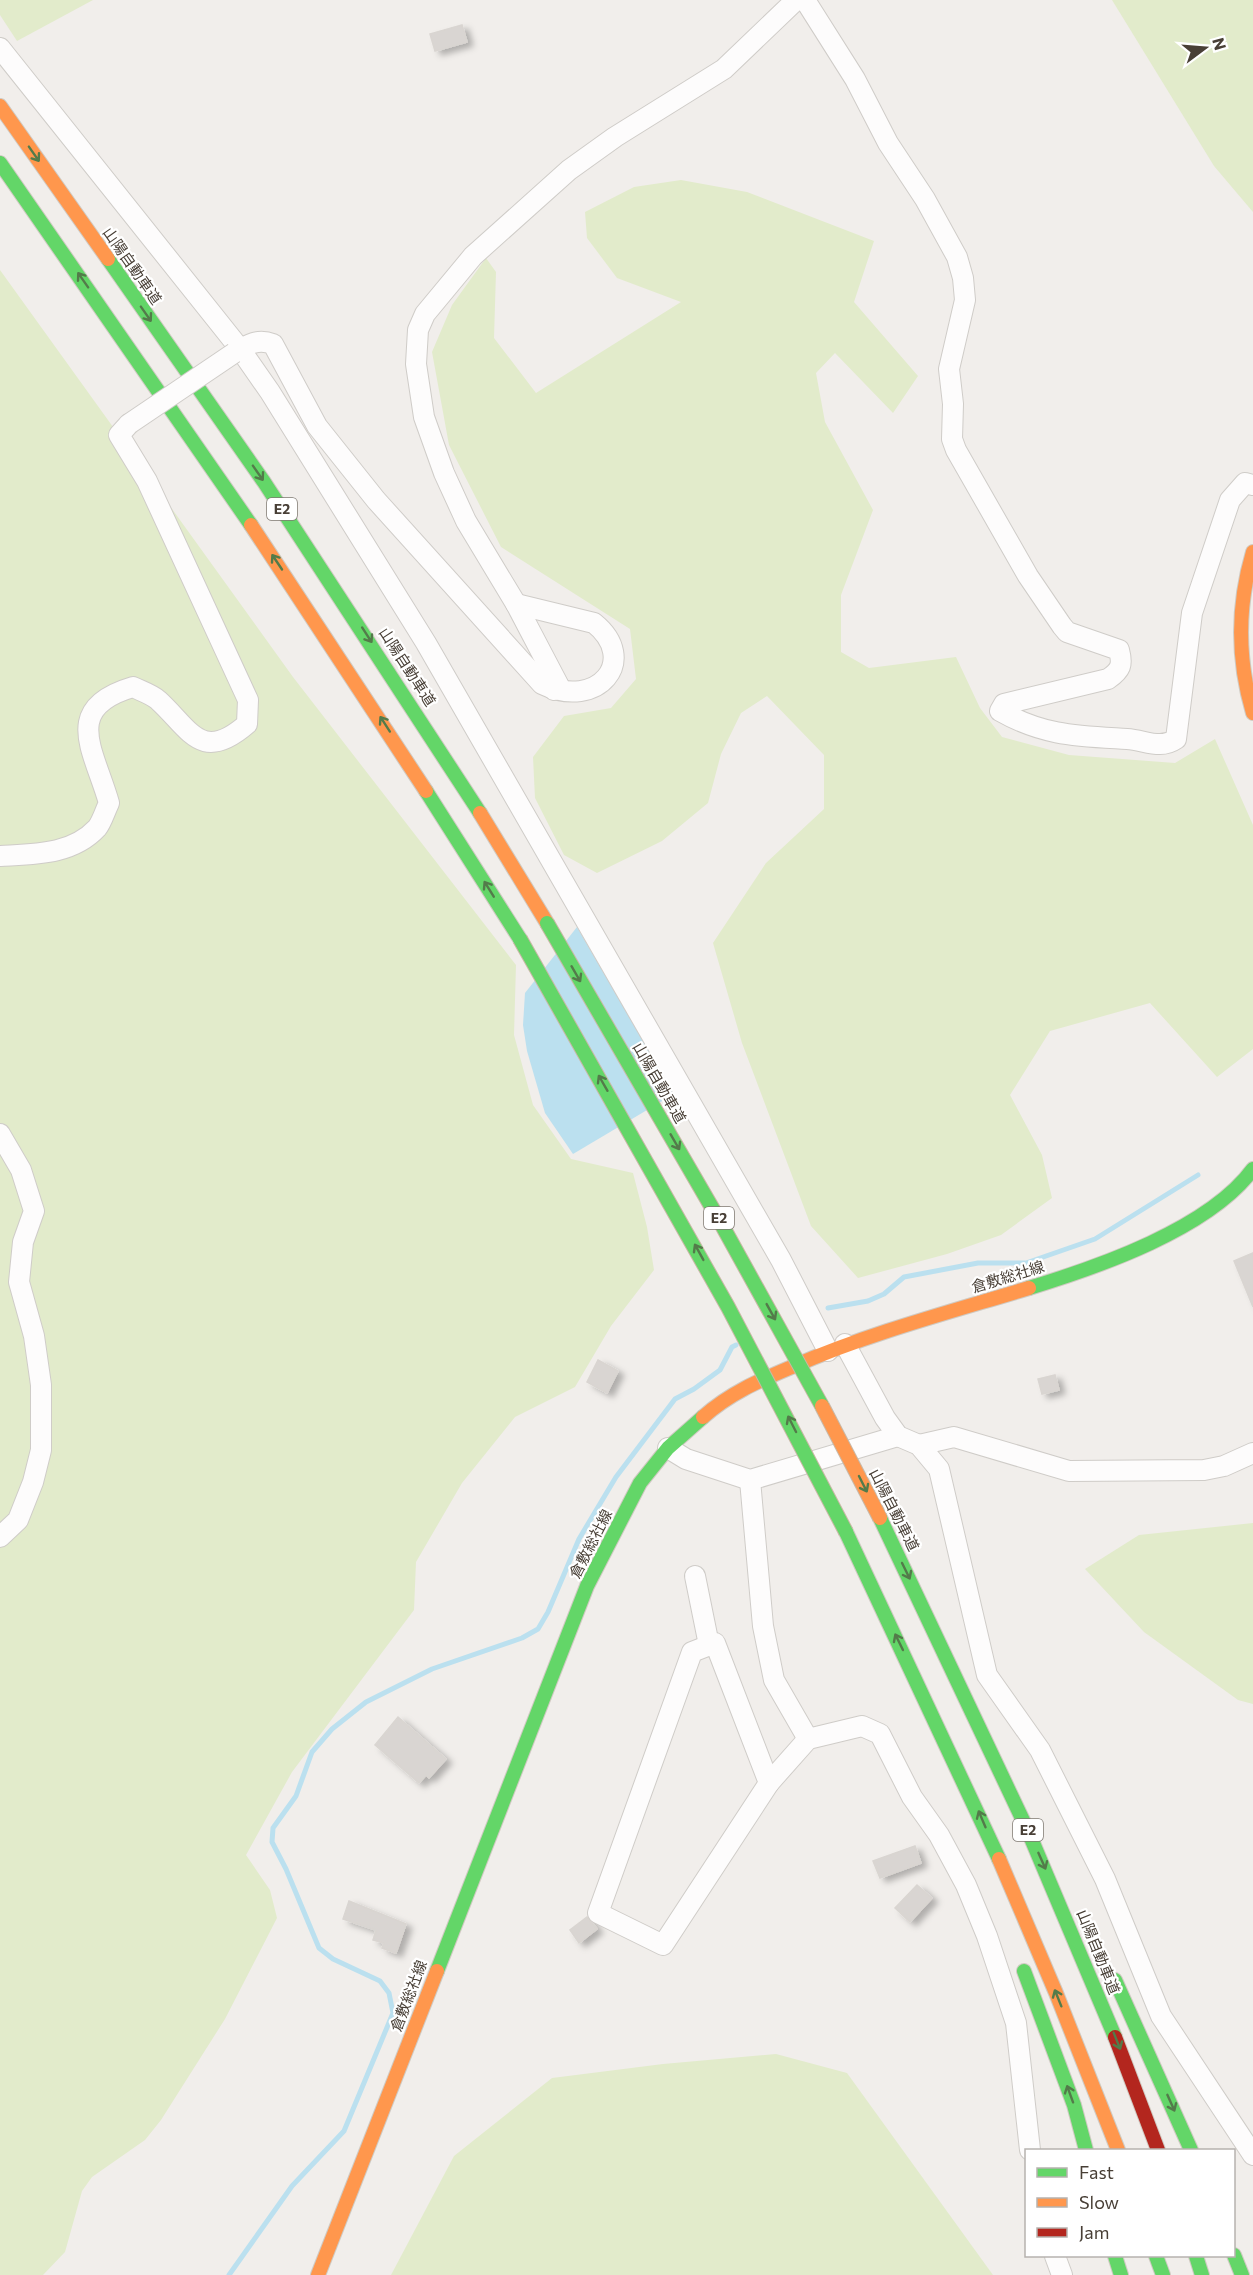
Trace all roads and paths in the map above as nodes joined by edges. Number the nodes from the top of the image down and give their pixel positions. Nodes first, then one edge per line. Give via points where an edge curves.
1 (796, 0) edge
2 (805, 0) edge
3 (0, 48) edge
4 (0, 106) edge
5 (0, 163) edge
6 (237, 351) junction
7 (1253, 485) edge
8 (1253, 552) edge
9 (516, 604) junction
10 (554, 690) junction
11 (1253, 713) edge
12 (0, 856) edge
13 (0, 1134) edge
14 (1253, 1169) edge
15 (837, 1347) junction
16 (898, 1436) junction
17 (919, 1445) junction
18 (668, 1448) junction
19 (1253, 1453) edge
20 (750, 1480) junction
21 (0, 1537) edge
22 (695, 1576) dead end
23 (709, 1645) junction
24 (948, 1656) junction
25 (913, 1670) junction
26 (808, 1739) junction
27 (769, 1784) junction
28 (1048, 1840) dead end
29 (977, 1845) dead end
30 (1017, 1954) dead end
31 (1109, 1967) dead end
32 (1030, 2149) edge
33 (1085, 2149) edge
34 (1117, 2149) edge
35 (1157, 2149) edge
36 (1190, 2149) edge
37 (1253, 2155) edge
38 (1055, 2257) edge
39 (1115, 2257) edge
40 (1156, 2257) edge
41 (1196, 2257) edge
42 (1234, 2257) edge
43 (318, 2275) edge
44 (1062, 2275) edge
45 (1120, 2275) edge
46 (1163, 2275) edge
47 (1202, 2275) edge
48 (1242, 2275) edge

1 - 9 street via 724,69 569,170 473,256 421,322 416,347 424,417 466,521
2 - 7 street via 925,199 960,268 965,300 949,369 952,439 956,450 1028,576 1062,626 1067,632 1119,650 1122,663 1118,672 1108,678 1004,704 1000,711 1059,735 1130,739 1162,746 1176,739 1192,614 1230,500 1245,483
3 - 6 street
4 -> 24 main road, 山陽自動車道 / E2, bridge via 328,576 458,777 733,1243 823,1405
25 -> 5 main road, E2, bridge via 790,1419 520,939 325,633
6 - 10 street via 251,343 273,344 316,426 368,490 542,684
6 - 12 street, bridge via 129,424 119,435 147,481 248,700 247,724 232,737 194,739 156,698 134,687 111,693 92,710 86,728 109,803 98,827 78,843 51,852
6 - 15 street via 270,392 426,643 775,1250
8 - 11 main road via 1240,619 1242,662
9 - 10 street via 559,686
9 - 10 street via 594,623 604,631 611,645 611,672 604,683 582,692
13 - 21 street via 21,1170 34,1211 23,1242 19,1282 34,1336 41,1396 41,1450 18,1520
14 - 15 main road, 倉敷総社線 via 1245,1180 1189,1224 1139,1248 1085,1270
15 - 16 street
15 - 18 main road, 倉敷総社線 via 721,1401
16 - 17 street
16 - 20 street
17 - 19 street via 954,1437 1069,1471 1204,1470
17 - 37 street via 939,1469 987,1675 1040,1750 1105,1879 1161,2016
18 - 20 street via 686,1459
18 - 43 main road, 倉敷総社線 via 640,1483 587,1586
20 - 26 street via 763,1626 774,1680
22 - 23 street
23 - 27 street via 715,1643
23 - 27 street via 692,1652 598,1913 663,1946
24 - 28 main road
24 -> 35 main road, 山陽自動車道 / E2 via 1072,1928
25 - 29 main road
34 -> 25 main road, E2 via 1036,1942
26 - 27 street
26 - 32 street via 862,1726 880,1734 912,1797 939,1835 987,1936 1016,2024
33 -> 30 main road via 1074,2105
31 -> 36 main road
38 - 44 street
39 - 45 main road
40 - 46 main road
41 - 47 main road
42 - 48 main road

